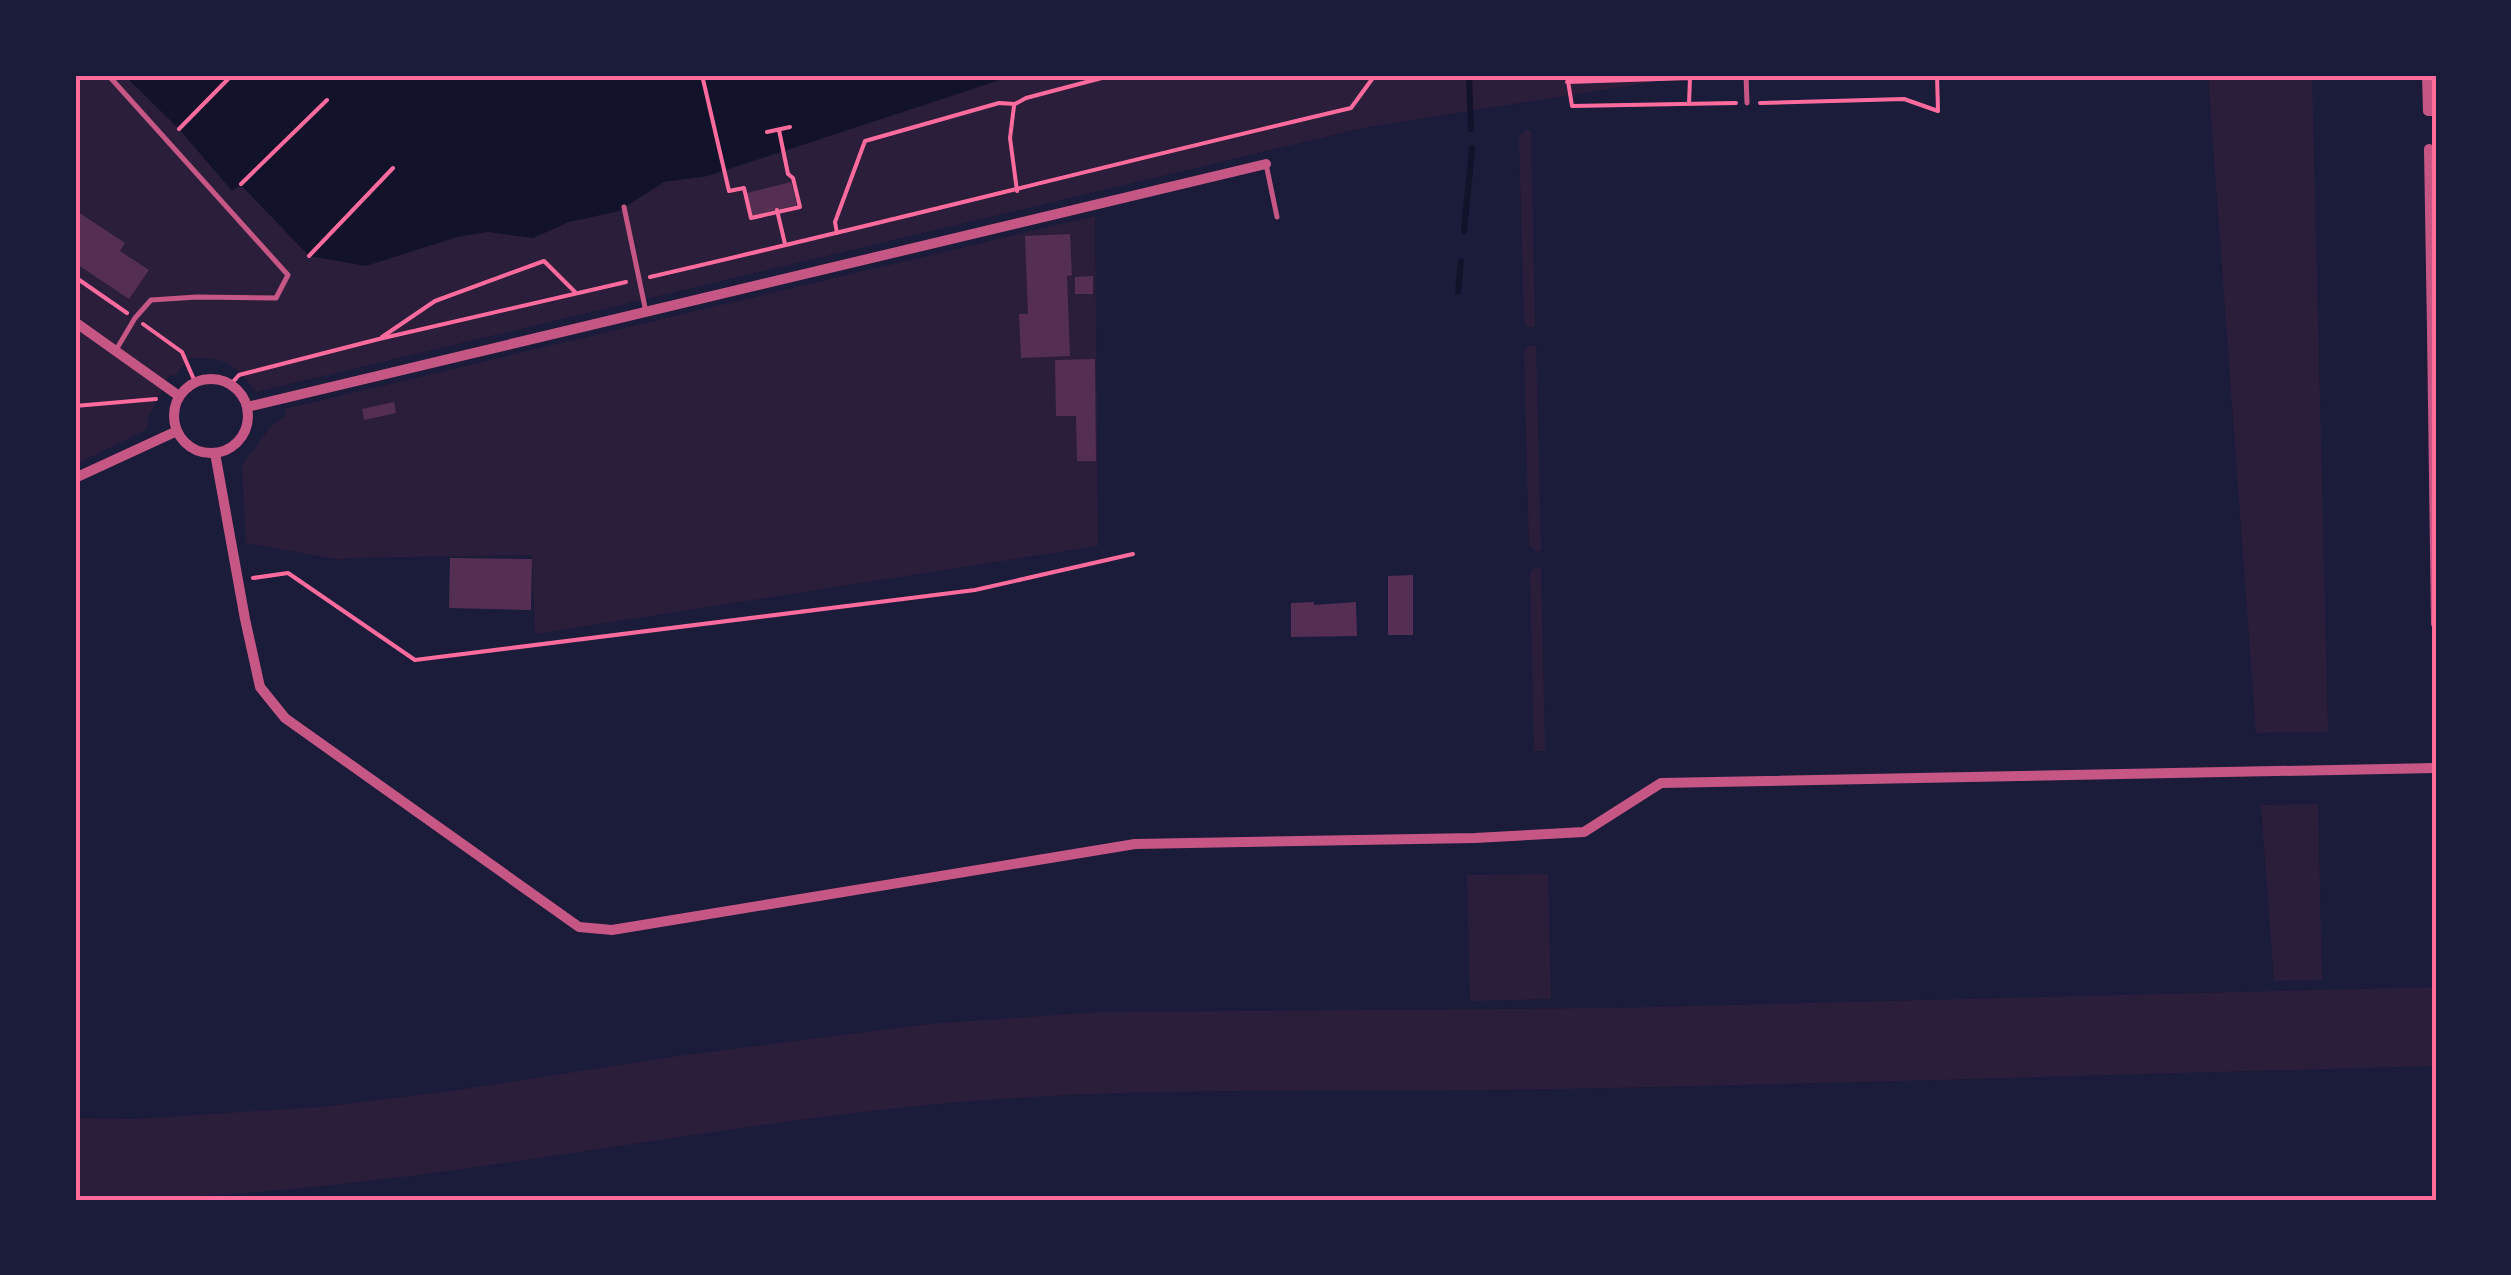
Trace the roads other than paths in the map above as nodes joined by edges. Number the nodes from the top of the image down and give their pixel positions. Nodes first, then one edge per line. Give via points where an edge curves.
1 (108, 75) edge
2 (1746, 75) edge
3 (2428, 75) edge
4 (1746, 103) dead end
5 (2432, 111) edge
6 (2428, 149) dead end
7 (1266, 164) joint
8 (624, 207) dead end
9 (1277, 218) dead end
10 (646, 312) junction
11 (75, 322) edge
12 (2434, 332) edge
13 (116, 350) junction
14 (177, 400) junction
15 (247, 407) junction
16 (177, 431) junction
17 (215, 452) junction
18 (75, 478) edge
19 (2435, 539) edge
20 (2436, 624) edge
21 (2436, 768) edge

1 - 13 lane via 288,275 276,298 151,300
2 - 4 lane
3 - 5 street
6 - 12 street
7 - 9 lane
7 - 10 street
8 - 10 lane
10 - 15 street
11 - 13 street
12 - 19 street
13 - 14 street
14 - 15 street via 195,382 214,378 231,384
14 - 16 street
15 - 17 street via 241,437
16 - 17 street via 192,448
16 - 18 street
17 - 21 street via 260,687 285,718 579,927 612,930 1134,844 1584,832 1661,783
19 - 20 street

